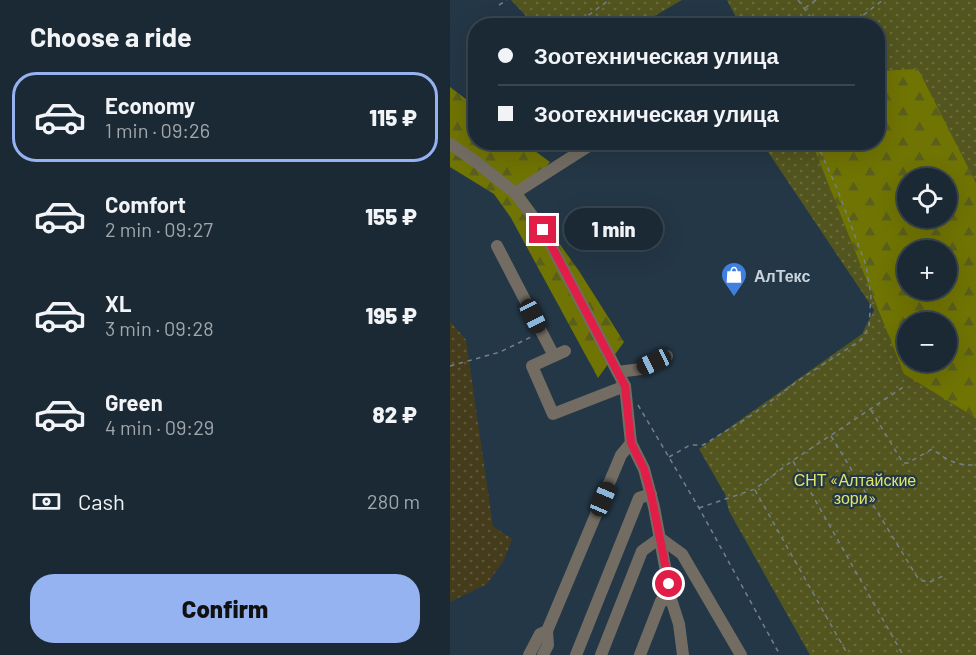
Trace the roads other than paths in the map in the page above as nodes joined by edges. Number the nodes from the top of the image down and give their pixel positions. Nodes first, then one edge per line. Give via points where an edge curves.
1 (450, 144) edge
2 (582, 150) edge
3 (515, 193) junction
4 (497, 246) dead end
5 (667, 356) dead end
6 (618, 372) junction
7 (625, 386) junction
8 (631, 443) junction
9 (651, 494) junction
10 (660, 538) junction
11 (671, 599) junction
12 (547, 631) junction
13 (681, 654) edge
14 (529, 655) edge
15 (543, 655) edge
16 (576, 655) edge
17 (601, 655) edge
18 (640, 655) edge
19 (741, 655) edge

1 - 3 street
2 - 3 street
3 - 6 street via 543,230
4 - 7 street via 559,354 532,366 553,414
5 - 6 street via 641,369
6 - 7 street
7 - 8 street
8 - 9 street
8 - 12 street via 621,455
9 - 10 street
9 - 16 street via 639,498
10 - 11 street
10 - 17 street via 642,551
10 - 19 street via 682,554
11 - 13 street via 679,624
11 - 18 street via 661,602
12 - 14 street via 540,634
12 - 15 street via 548,645

